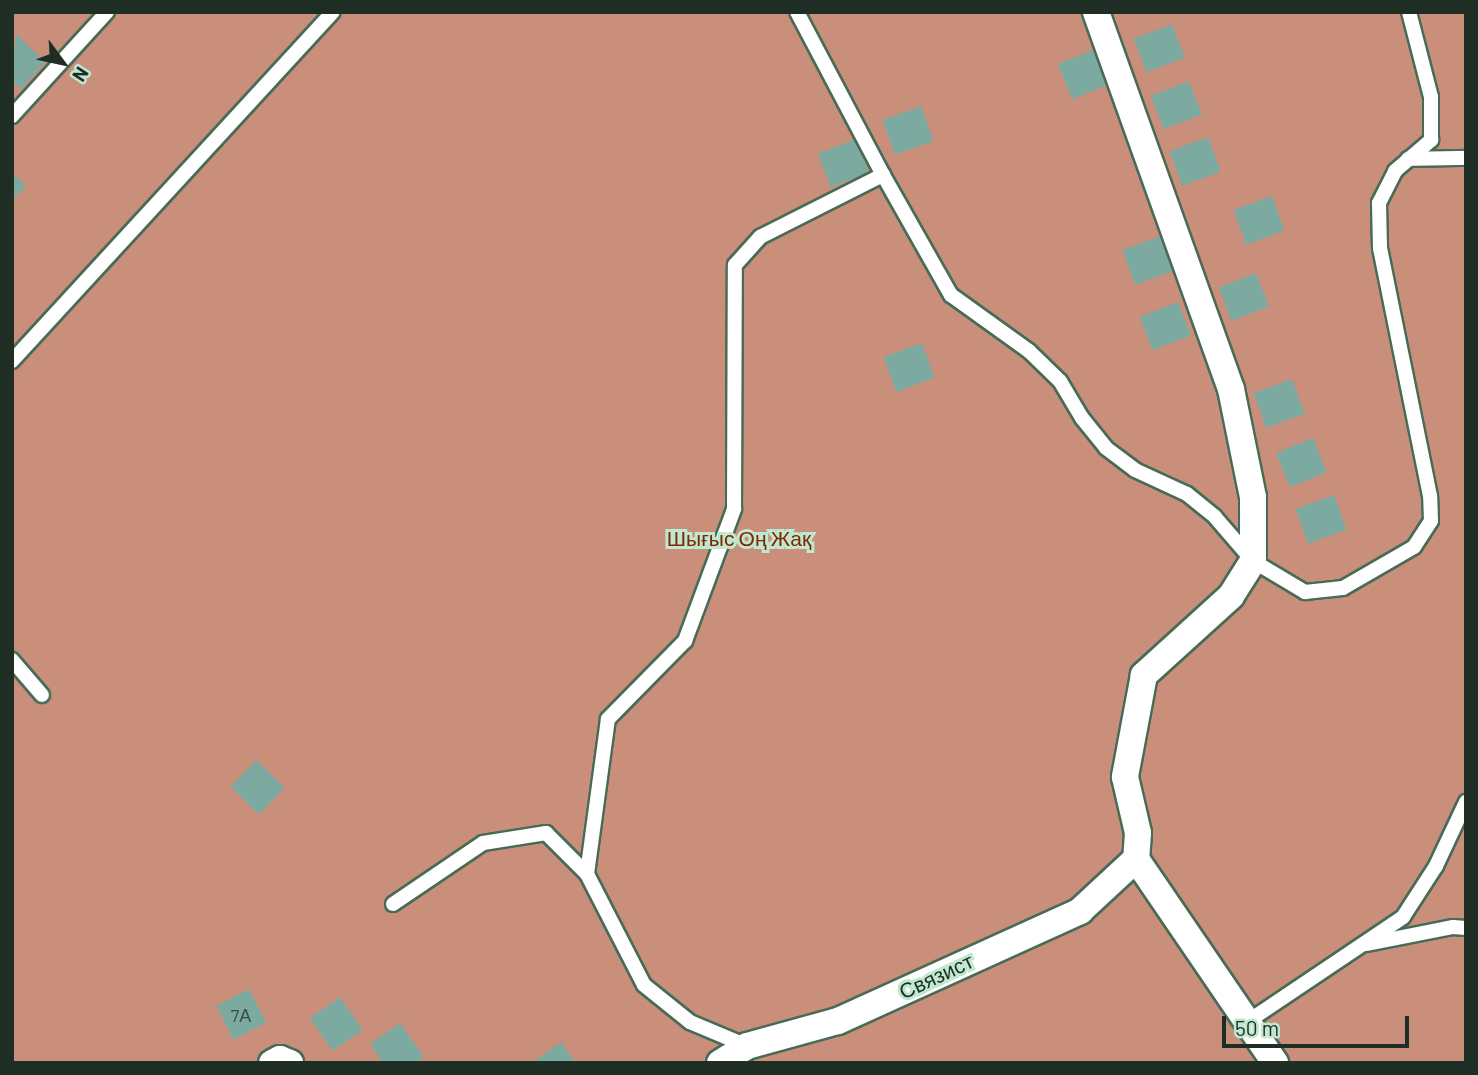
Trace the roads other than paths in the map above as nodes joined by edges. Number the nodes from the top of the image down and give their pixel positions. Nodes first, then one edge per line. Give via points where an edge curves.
1 (107, 12) edge
2 (332, 12) edge
3 (797, 12) edge
4 (1096, 12) edge
5 (1409, 12) edge
6 (12, 116) edge
7 (1466, 158) edge
8 (1408, 159) junction
9 (883, 175) junction
10 (12, 361) edge
11 (1253, 561) junction
12 (12, 660) edge
13 (41, 695) dead end
14 (1466, 803) edge
15 (1136, 859) junction
16 (587, 874) junction
17 (393, 904) dead end
18 (1466, 928) edge
19 (1361, 945) junction
20 (1247, 1022) junction
21 (747, 1046) junction
22 (272, 1063) edge
23 (290, 1063) edge
24 (720, 1063) edge
25 (1275, 1063) edge

1 - 6 lane
2 - 10 lane
3 - 9 lane
4 - 11 street via 1231,388 1253,497
5 - 8 lane via 1433,119 1431,140
7 - 8 lane
8 - 11 lane via 1395,171 1379,203 1380,248 1430,496 1431,521 1414,547 1343,588 1305,592
9 - 11 lane via 951,295 1029,351 1060,381 1106,448 1135,470 1187,494 1215,517
9 - 16 lane via 760,237 735,265 734,509 685,641 608,719
11 - 15 street via 1231,596 1144,675 1125,777 1138,833
12 - 13 lane
14 - 19 lane via 1436,866 1403,917
15 - 20 street
15 - 21 street, Связист via 1080,911 838,1021
16 - 17 lane via 546,833 483,843
16 - 21 lane via 644,985 690,1022
18 - 19 lane
19 - 20 lane
20 - 25 street
21 - 24 street, Связист
22 - 23 street via 280,1059

